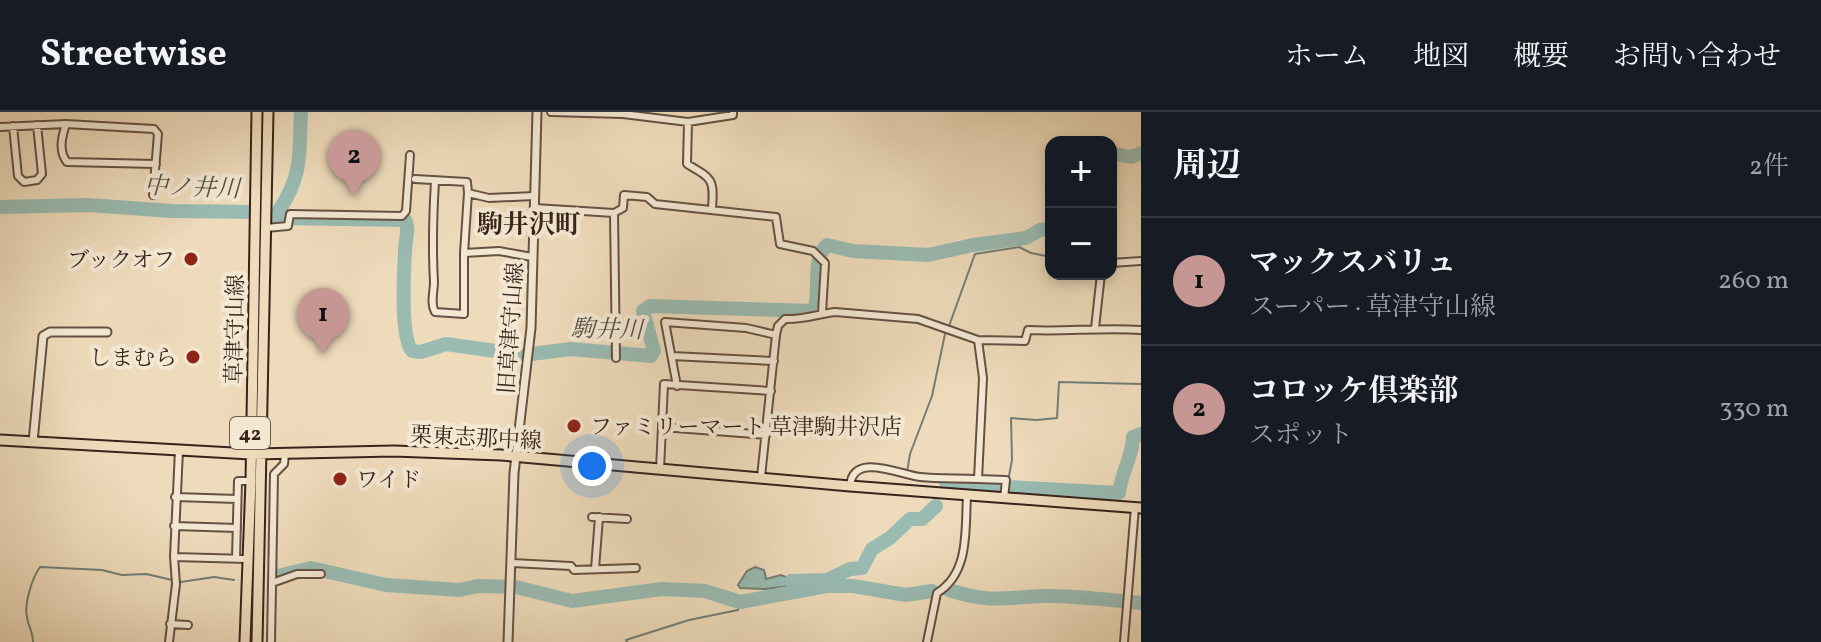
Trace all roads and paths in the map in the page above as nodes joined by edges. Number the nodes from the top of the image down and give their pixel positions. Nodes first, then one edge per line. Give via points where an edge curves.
1 (62, 112) edge
2 (257, 112) edge
3 (268, 112) edge
4 (537, 112) edge
5 (551, 112) edge
6 (733, 112) edge
7 (664, 116) edge
8 (688, 122) junction
9 (64, 124) junction
10 (37, 125) junction
11 (13, 126) junction
12 (0, 127) edge
13 (410, 155) dead end
14 (156, 164) junction
15 (415, 179) dead end
16 (435, 181) junction
17 (468, 193) junction
18 (153, 195) dead end
19 (534, 196) junction
20 (535, 208) junction
21 (712, 209) junction
22 (614, 213) junction
23 (266, 225) junction
24 (464, 253) junction
25 (532, 257) junction
26 (1141, 261) edge
27 (1117, 263) edge
28 (1100, 280) edge
29 (822, 313) junction
30 (1095, 328) junction
31 (1141, 330) edge
32 (107, 332) dead end
33 (776, 335) junction
34 (978, 340) junction
35 (672, 356) junction
36 (616, 358) dead end
37 (774, 361) junction
38 (677, 386) junction
39 (771, 391) junction
40 (662, 427) junction
41 (766, 435) junction
42 (0, 440) edge
43 (33, 442) junction
44 (179, 450) junction
45 (257, 454) junction
46 (285, 454) junction
47 (516, 456) junction
48 (660, 469) junction
49 (761, 477) junction
50 (978, 479) junction
51 (251, 481) junction
52 (850, 486) junction
53 (967, 495) junction
54 (175, 497) junction
55 (1004, 498) junction
56 (237, 499) junction
57 (1138, 507) edge
58 (627, 519) dead end
59 (174, 526) junction
60 (237, 528) junction
61 (174, 557) junction
62 (242, 558) junction
63 (512, 563) junction
64 (636, 568) dead end
65 (595, 569) junction
66 (321, 574) dead end
67 (272, 583) junction
68 (170, 624) junction
69 (188, 625) dead end
70 (169, 642) edge
71 (245, 642) edge
72 (257, 642) edge
73 (271, 642) edge
74 (508, 642) edge
75 (927, 642) edge
76 (1124, 642) edge

1 - 9 street
2 - 45 main road, 草津守山線 / 42
3 - 23 main road, 草津守山線 / 42
4 - 19 street, 旧草津守山線
5 - 7 street
6 - 8 street
7 - 8 street
8 - 21 street via 687,164 711,178
9 - 10 street
9 - 14 street via 154,129
9 - 14 street via 62,156 67,162
10 - 11 street
10 - 11 street via 42,174 24,182 18,176
11 - 12 street
13 - 23 street via 402,216 290,219 288,226
14 - 18 street
15 - 16 street
16 - 17 street via 467,182
16 - 24 street via 435,312 464,314
17 - 19 street via 489,198
17 - 24 street
19 - 20 street, 旧草津守山線
20 - 22 street
20 - 25 street, 旧草津守山線
21 - 22 street via 655,204 647,197 624,195 623,208
21 - 29 street via 776,217 780,244 820,257 825,263
22 - 36 street
23 - 45 main road, 草津守山線 / 42
24 - 25 street via 499,251
25 - 47 street, 旧草津守山線 via 529,355
26 - 27 street
28 - 30 street
29 - 33 street via 811,319 785,319
29 - 34 street via 918,319
30 - 31 street
30 - 34 street via 1028,330 1025,341
32 - 43 street via 43,336
33 - 35 street via 665,322
33 - 37 street
34 - 50 street via 983,378
35 - 37 street
35 - 38 street
37 - 39 street
38 - 39 street
38 - 40 street via 663,385
39 - 41 street
40 - 41 street
40 - 48 street
41 - 49 street
42 - 43 main road, 栗東志那中線
43 - 44 main road, 栗東志那中線
44 - 45 main road, 栗東志那中線
44 - 54 street
45 - 46 main road, 栗東志那中線
45 - 51 main road, 草津守山線 / 42
45 - 72 main road, 草津守山線 / 42
46 - 47 main road, 栗東志那中線
46 - 67 street via 274,474
47 - 48 main road, 栗東志那中線
47 - 63 street, 旧草津守山線
48 - 49 main road, 栗東志那中線
49 - 52 main road, 栗東志那中線
50 - 52 street via 920,477 868,467 857,470
50 - 55 street via 1006,480
51 - 56 street via 238,481
51 - 62 main road, 草津守山線 / 42
52 - 53 main road, 栗東志那中線
53 - 55 main road, 栗東志那中線
53 - 75 street via 960,563 951,583 937,593
54 - 56 street
54 - 59 street
55 - 57 main road, 栗東志那中線
56 - 60 street
57 - 76 street
58 - 65 street via 596,517
59 - 60 street
59 - 61 street
60 - 62 street
61 - 62 street
61 - 68 street
62 - 71 main road, 草津守山線 / 42
63 - 65 street
63 - 74 street, 旧草津守山線
64 - 65 street
66 - 67 street via 297,574
67 - 73 street
68 - 69 street
68 - 70 street

